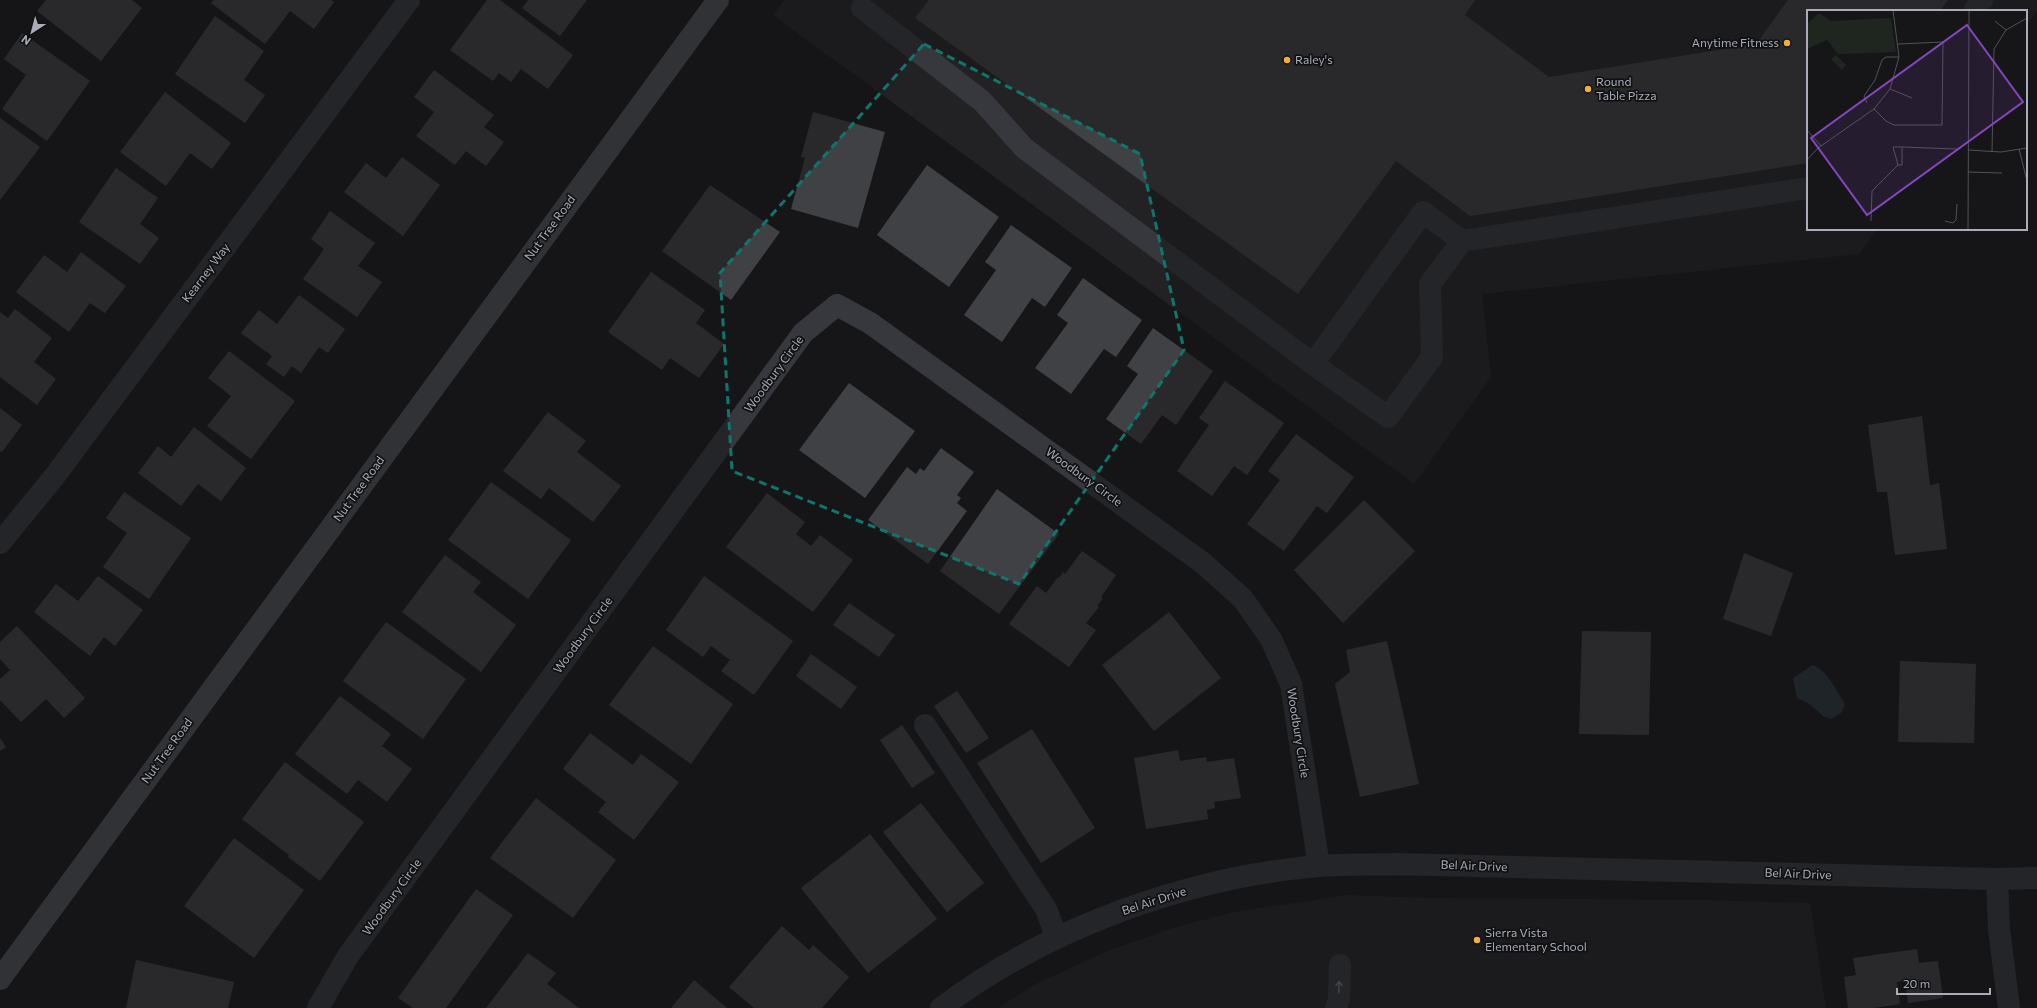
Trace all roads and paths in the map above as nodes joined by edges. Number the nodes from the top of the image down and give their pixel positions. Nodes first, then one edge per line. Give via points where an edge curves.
1 (409, 0) edge
2 (718, 0) edge
3 (1982, 0) edge
4 (862, 8) dead end
5 (1975, 10) edge
6 (1807, 188) edge
7 (1462, 241) junction
8 (1313, 364) junction
9 (0, 543) edge
10 (925, 725) dead end
11 (1319, 866) junction
12 (2037, 878) edge
13 (1997, 879) junction
14 (1057, 938) junction
15 (1340, 965) dead end
16 (0, 979) edge
17 (318, 1008) edge
18 (941, 1008) edge
19 (1336, 1008) edge
20 (2009, 1008) edge

1 - 9 street, Kearney Way via 54,477
2 - 16 main road, Nut Tree Road
3 - 5 street
4 - 8 street via 982,101 1024,148
6 - 7 street
7 - 8 street via 1423,212
7 - 8 street via 1430,284 1432,358 1388,418
10 - 14 street via 1046,909
11 - 13 street, Bel Air Drive via 1394,864
11 - 14 street, Bel Air Drive via 1223,880 1148,901
11 - 17 street, Woodbury Circle via 1291,684 1271,639 1243,599 1184,549 870,323 837,305 803,333 348,956
12 - 13 street, Bel Air Drive
13 - 20 street via 1999,929
14 - 18 street, Bel Air Drive via 991,975
19 -> 15 street via 1339,999

